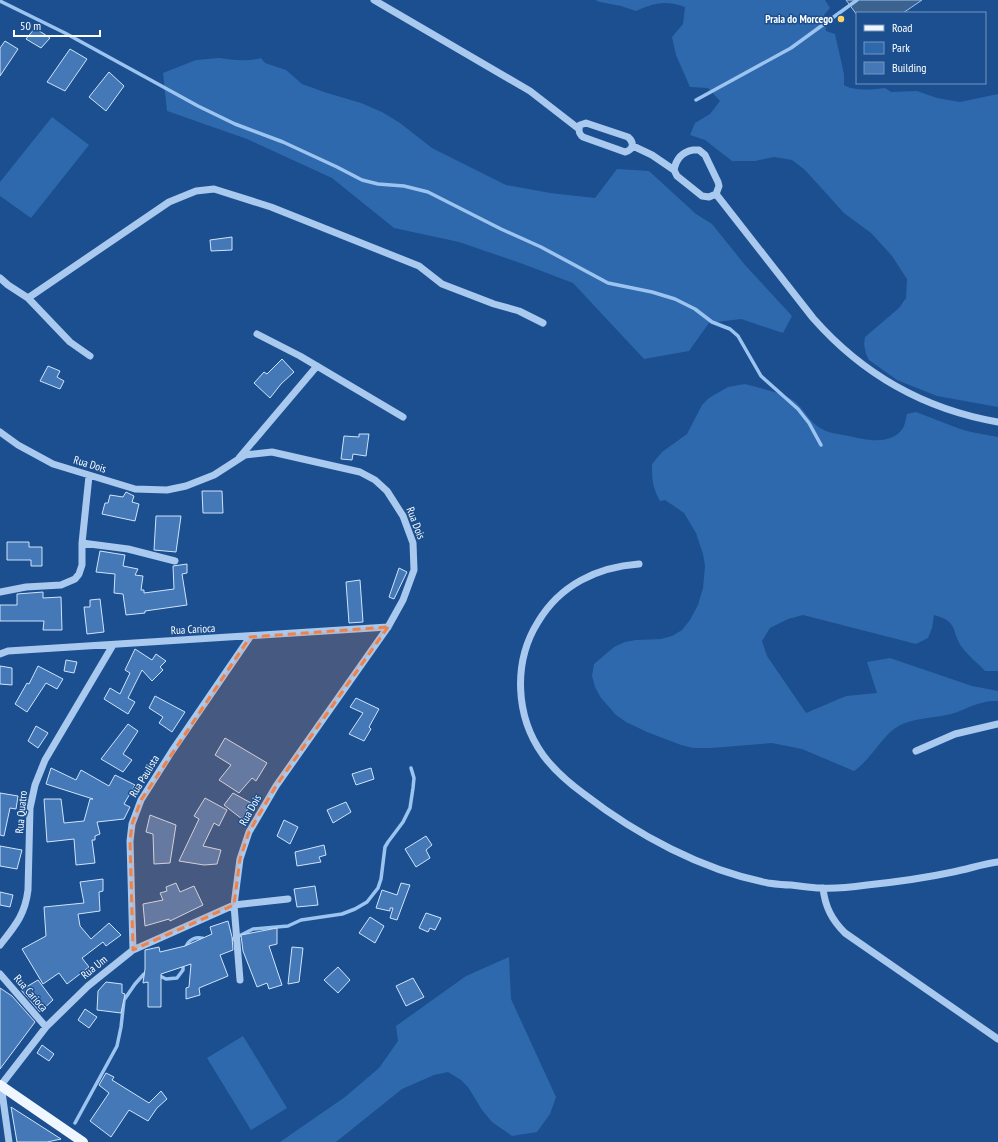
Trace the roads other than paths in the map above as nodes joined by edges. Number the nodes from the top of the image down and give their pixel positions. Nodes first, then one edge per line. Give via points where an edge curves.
1 (374, 0) edge
2 (579, 129) junction
3 (633, 146) junction
4 (674, 170) junction
5 (716, 194) junction
6 (0, 278) edge
7 (28, 298) junction
8 (544, 323) dead end
9 (257, 334) dead end
10 (90, 356) dead end
11 (317, 366) junction
12 (403, 417) dead end
13 (998, 422) edge
14 (0, 432) edge
15 (236, 461) junction
16 (89, 476) junction
17 (82, 543) junction
18 (174, 561) dead end
19 (639, 564) dead end
20 (0, 592) edge
21 (388, 627) junction
22 (250, 637) junction
23 (113, 645) junction
24 (0, 654) edge
25 (998, 724) edge
26 (916, 751) dead end
27 (998, 862) edge
28 (823, 888) junction
29 (288, 898) dead end
30 (234, 905) junction
31 (0, 945) edge
32 (133, 950) junction
33 (0, 974) edge
34 (240, 980) dead end
35 (46, 1027) junction
36 (998, 1039) edge
37 (0, 1085) edge
38 (9, 1142) edge
39 (83, 1142) edge

1 - 2 street via 530,91
2 - 3 street via 583,137 625,152
2 - 3 street via 586,123 628,137
3 - 4 street
4 - 5 street via 677,176 702,196
4 - 5 street via 676,161 683,153 699,150 705,155 718,182
5 - 13 street via 813,318 855,360 888,383 923,401 961,414
6 - 7 street
7 - 8 street via 169,202 196,191 214,189 271,207 419,266 442,284 519,311
7 - 10 street via 70,342
9 - 11 street
11 - 12 street
11 - 15 street
14 - 16 street, Rua Dois via 53,464
15 - 16 street, Rua Dois via 214,475 167,490 135,489
15 - 21 street, Rua Dois via 245,455 272,452 360,472 375,480 387,491 403,516 413,543 414,556 414,570 403,600
16 - 17 street
17 - 18 street via 128,549
17 - 20 street via 82,565 79,574 70,582
19 - 28 street via 611,567 572,585 551,604 534,627 524,654 520,682 522,708 536,744 551,764 579,790 619,819 662,844 741,876 769,883
21 - 22 street, Rua Carioca
21 - 30 street, Rua Dois via 276,786 249,832 240,859
22 - 23 street, Rua Carioca
22 - 32 street, Rua Paulista via 141,800 132,824 130,841
23 - 24 street, Rua Carioca via 8,651
23 - 31 street, Rua Quatro via 45,760 35,785 30,808 27,901 17,924
25 - 26 street via 955,734
27 - 28 street via 904,880
28 - 36 street via 831,917 845,933
29 - 30 street, Rua Um
30 - 32 street, Rua Um
30 - 34 street, Rua Dois
32 - 35 street, Rua Um via 88,986
33 - 35 street, Rua Carioca
35 - 37 street, Rua Um
37 - 38 street
37 - 39 main road

